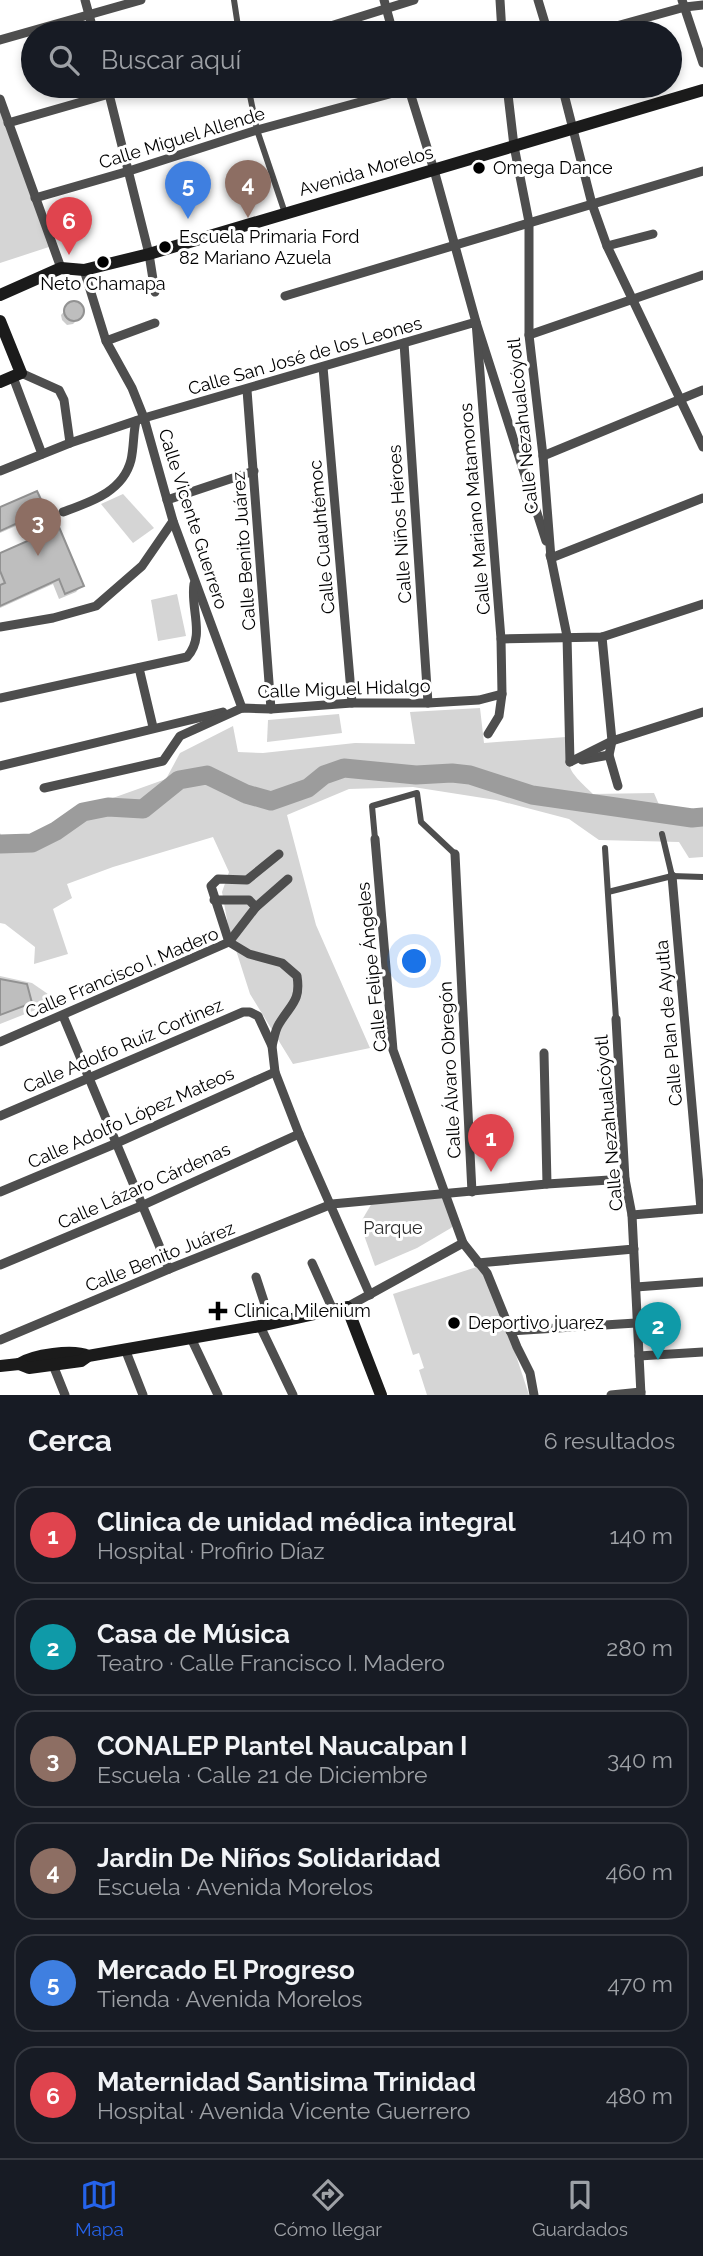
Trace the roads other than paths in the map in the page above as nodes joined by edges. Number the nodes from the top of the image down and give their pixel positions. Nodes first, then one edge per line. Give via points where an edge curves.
1 (85, 0) edge
2 (141, 0) edge
3 (234, 0) edge
4 (414, 0) edge
5 (500, 0) edge
6 (538, 0) edge
7 (385, 4) edge
8 (683, 4) edge
9 (703, 5) edge
10 (89, 15) junction
11 (68, 21) edge
12 (91, 21) edge
13 (237, 21) edge
14 (340, 21) edge
15 (390, 21) edge
16 (501, 21) edge
17 (544, 21) edge
18 (629, 21) edge
19 (21, 34) edge
20 (0, 40) edge
21 (703, 63) edge
22 (703, 90) edge
23 (682, 96) edge
24 (84, 98) edge
25 (110, 98) edge
26 (250, 98) edge
27 (369, 98) edge
28 (411, 98) edge
29 (508, 98) edge
30 (565, 98) edge
31 (675, 98) edge
32 (0, 99) edge
33 (8, 123) junction
34 (573, 127) junction
35 (257, 130) junction
36 (514, 146) junction
37 (434, 170) junction
38 (129, 171) junction
39 (703, 171) edge
40 (35, 198) junction
41 (592, 204) junction
42 (285, 213) junction
43 (529, 222) junction
44 (653, 234) dead end
45 (455, 246) junction
46 (607, 246) junction
47 (149, 254) junction
48 (61, 268) junction
49 (84, 270) junction
50 (703, 275) edge
51 (155, 292) dead end
52 (0, 295) edge
53 (285, 296) dead end
54 (632, 300) junction
55 (0, 321) edge
56 (476, 322) junction
57 (155, 323) dead end
58 (528, 335) junction
59 (106, 341) junction
60 (404, 343) junction
61 (323, 367) junction
62 (11, 377) edge
63 (247, 390) junction
64 (703, 390) edge
65 (680, 398) junction
66 (140, 420) junction
67 (70, 443) junction
68 (703, 447) edge
69 (43, 454) junction
70 (543, 456) junction
71 (0, 471) edge
72 (254, 471) junction
73 (703, 498) edge
74 (167, 500) junction
75 (63, 512) dead end
76 (173, 521) junction
77 (551, 558) junction
78 (194, 580) junction
79 (703, 604) edge
80 (0, 627) edge
81 (567, 636) junction
82 (602, 637) junction
83 (501, 639) junction
84 (139, 668) junction
85 (502, 694) junction
86 (0, 698) edge
87 (352, 703) junction
88 (428, 703) junction
89 (242, 708) junction
90 (271, 709) junction
91 (703, 712) edge
92 (153, 727) junction
93 (488, 734) dead end
94 (612, 741) junction
95 (609, 755) junction
96 (570, 762) junction
97 (0, 766) edge
98 (618, 786) dead end
99 (44, 788) dead end
100 (417, 793) joint
101 (662, 834) dead end
102 (375, 839) joint
103 (605, 848) dead end
104 (279, 854) dead end
105 (455, 854) joint
106 (672, 876) junction
107 (703, 877) edge
108 (288, 879) dead end
109 (608, 892) junction
110 (214, 900) junction
111 (256, 907) junction
112 (229, 942) junction
113 (63, 1016) junction
114 (616, 1020) joint
115 (0, 1042) edge
116 (272, 1046) junction
117 (544, 1053) dead end
118 (275, 1072) junction
119 (88, 1079) junction
120 (0, 1116) edge
121 (299, 1134) junction
122 (117, 1143) junction
123 (625, 1179) junction
124 (547, 1184) junction
125 (0, 1192) edge
126 (472, 1192) junction
127 (445, 1195) junction
128 (332, 1204) junction
129 (141, 1206) junction
130 (702, 1209) edge
131 (632, 1214) junction
132 (463, 1243) junction
133 (634, 1249) junction
134 (312, 1263) dead end
135 (478, 1264) junction
136 (0, 1265) edge
137 (169, 1269) junction
138 (256, 1277) dead end
139 (703, 1282) edge
140 (636, 1287) junction
141 (370, 1295) junction
142 (347, 1307) junction
143 (333, 1310) junction
144 (636, 1323) junction
145 (266, 1325) junction
146 (510, 1331) junction
147 (191, 1339) junction
148 (0, 1340) edge
149 (125, 1349) junction
150 (703, 1352) edge
151 (88, 1356) junction
152 (639, 1356) junction
153 (19, 1364) junction
154 (53, 1365) junction
155 (0, 1366) edge
156 (641, 1393) edge
157 (65, 1395) edge
158 (143, 1395) edge
159 (218, 1395) edge
160 (293, 1395) edge
161 (381, 1395) edge
162 (534, 1395) edge
163 (611, 1395) edge

1 - 10 street
2 - 10 street
3 - 13 street
4 - 7 street
5 - 16 street
6 - 17 street
7 - 14 street
7 - 15 street
8 - 9 street
8 - 18 street
8 - 21 street
10 - 11 street
10 - 12 street
19 - 20 street
22 - 23 main road, Avenida Morelos
24 - 33 street
25 - 38 street
26 - 35 street
27 - 35 street, Calle Miguel Allende
28 - 37 street
29 - 36 street, Calle Nezahualcóyotl
30 - 34 street
31 - 34 main road, Avenida Morelos
32 - 33 street
33 - 40 street
34 - 36 main road, Avenida Morelos
34 - 41 street
35 - 38 street, Calle Miguel Allende
35 - 42 street
36 - 37 main road, Avenida Morelos
36 - 43 street, Calle Nezahualcóyotl
37 - 42 main road, Avenida Morelos
37 - 45 street
38 - 40 street, Calle Miguel Allende
38 - 47 street
39 - 41 street
40 - 48 street
41 - 43 street
41 - 46 street
42 - 47 main road, Avenida Morelos
43 - 45 street
43 - 58 street, Calle Nezahualcóyotl
44 - 46 street
45 - 53 street
45 - 56 street
46 - 54 street
47 - 49 main road, Avenida Morelos
47 - 51 street
48 - 49 main road, Avenida Morelos
48 - 52 main road, Avenida Morelos
49 - 59 street, Calle Vicente Guerrero
50 - 54 street
54 - 58 street
54 - 65 street
55 - 62 main road
56 - 60 street, Calle San José de los Leones
56 - 77 street
56 - 83 street, Calle Mariano Matamoros
57 - 59 street
58 - 70 street, Calle Nezahualcóyotl
59 - 66 street, Calle Vicente Guerrero via 132,388
60 - 61 street, Calle San José de los Leones
60 - 88 street, Calle Niños Héroes
61 - 63 street, Calle San José de los Leones
61 - 87 street, Calle Cuauhtémoc
62 - 67 street via 59,390
62 - 69 street
63 - 66 street, Calle San José de los Leones
63 - 72 street, Calle Benito Juárez
64 - 65 street
65 - 68 street
65 - 70 street
66 - 67 street, Calle San José de los Leones
66 - 74 street, Calle Vicente Guerrero
66 - 75 street via 121,481 99,497
67 - 69 street, Calle San José de los Leones
69 - 71 street, Calle San José de los Leones
70 - 77 street, Calle Nezahualcóyotl
72 - 74 street
72 - 90 street, Calle Benito Juárez
73 - 77 street
74 - 76 street, Calle Vicente Guerrero
76 - 78 street, Calle Vicente Guerrero
76 - 80 street via 142,566 96,606
77 - 81 street, Calle Nezahualcóyotl
78 - 84 street via 197,633 193,649 187,657
78 - 89 street, Calle Vicente Guerrero
79 - 82 street
81 - 82 street
81 - 83 street
81 - 96 street, Calle Nezahualcóyotl
82 - 94 street
83 - 85 street, Calle Mariano Matamoros
84 - 86 street
84 - 92 street
85 - 88 street, Calle Miguel Hidalgo
85 - 93 street, Calle Mariano Matamoros via 499,716
87 - 88 street, Calle Miguel Hidalgo
87 - 90 street, Calle Miguel Hidalgo
89 - 90 street, Calle Miguel Hidalgo
89 - 92 street
89 - 99 street, Calle Miguel Hidalgo via 180,736 163,761
91 - 94 street
92 - 97 street
94 - 95 street
94 - 96 street
95 - 96 street
95 - 98 street
100 - 102 street, Calle Felipe Ángeles via 372,806
100 - 105 street, Calle Álvaro Obregón via 421,822
101 - 106 street, Calle Plan de Ayutla
102 - 127 street, Calle Felipe Ángeles via 393,1050
103 - 109 street, Calle Nezahualcóyotl
104 - 110 street via 247,880 218,879 211,886
105 - 126 street, Calle Álvaro Obregón
106 - 107 street
106 - 109 street
106 - 130 street, Calle Plan de Ayutla
108 - 111 street
109 - 114 street, Calle Nezahualcóyotl
110 - 111 street via 248,900
110 - 112 street
111 - 112 street
112 - 113 street, Calle Francisco I. Madero
112 - 116 street, Calle Francisco I. Madero via 249,954 282,963 297,976 299,990 278,1025
113 - 115 street, Calle Francisco I. Madero
113 - 119 street
114 - 123 street, Calle Nezahualcóyotl
116 - 118 street
116 - 119 street, Calle Adolfo Ruíz Cortinez via 258,1016 243,1012
117 - 124 street
118 - 121 street
118 - 122 street, Calle Adolfo López Mateos
119 - 120 street, Calle Adolfo Ruíz Cortinez
119 - 122 street
121 - 128 street
121 - 129 street, Calle Lázaro Cárdenas
122 - 125 street, Calle Adolfo López Mateos
122 - 129 street
123 - 124 street, Calle Benito Juárez
123 - 131 street, Calle Nezahualcóyotl
124 - 126 street, Calle Benito Juárez
126 - 127 street, Calle Benito Juárez
127 - 128 street, Calle Benito Juárez
127 - 132 street, Calle Felipe Ángeles
128 - 137 street, Calle Benito Juárez
128 - 141 street
129 - 136 street, Calle Lázaro Cárdenas
129 - 137 street
130 - 131 street
131 - 133 street, Calle Nezahualcóyotl
132 - 135 street, Calle Felipe Ángeles
132 - 141 street
133 - 135 street
133 - 140 street, Calle Nezahualcóyotl
134 - 143 street
135 - 146 street, Calle Felipe Ángeles via 487,1273
137 - 148 street, Calle Benito Juárez
138 - 145 street
139 - 140 street
140 - 144 street, Calle Nezahualcóyotl
141 - 142 street
142 - 143 main road
142 - 161 main road
143 - 145 main road
144 - 146 street
144 - 152 street, Calle Nezahualcóyotl
145 - 147 main road
145 - 160 street
146 - 162 street, Calle Felipe Ángeles via 530,1373
147 - 149 main road
147 - 159 street
149 - 151 main road
149 - 158 street
150 - 152 street
151 - 153 main road via 79,1352 28,1358
151 - 154 main road
152 - 156 street, Calle Nezahualcóyotl
153 - 154 main road via 29,1368
153 - 155 main road
154 - 157 street
156 - 163 street

